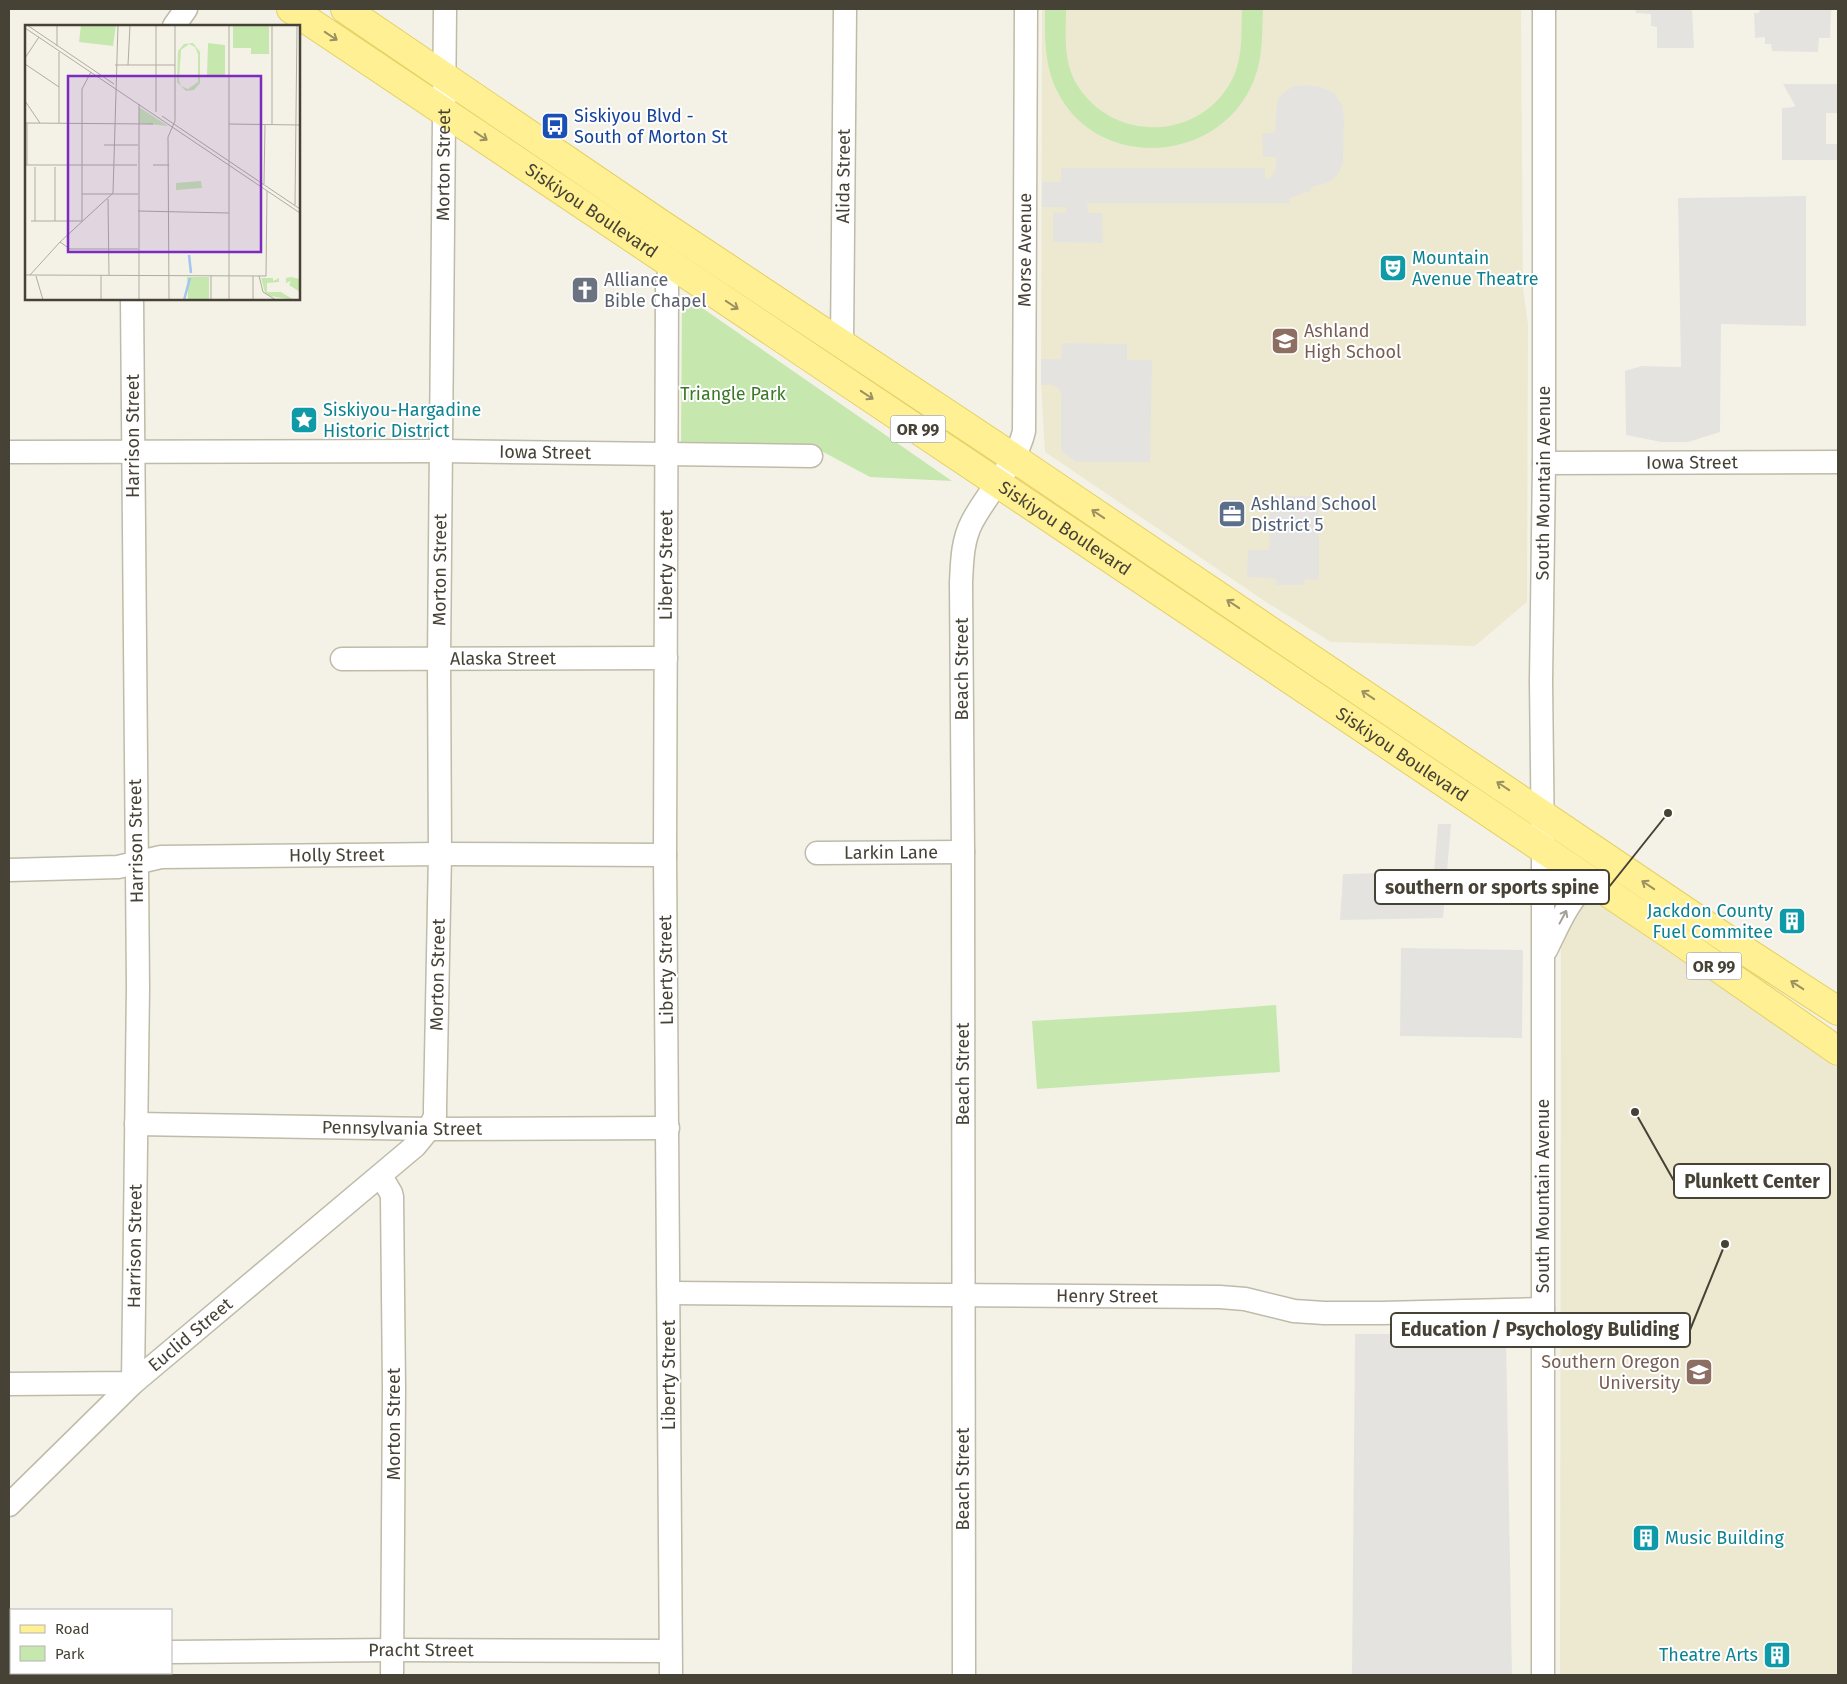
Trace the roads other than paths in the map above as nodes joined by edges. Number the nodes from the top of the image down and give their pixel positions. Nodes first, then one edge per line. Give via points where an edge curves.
1 (186, 9) edge
2 (290, 9) edge
3 (345, 9) edge
4 (445, 9) edge
5 (845, 9) edge
6 (1026, 9) edge
7 (1544, 9) edge
8 (175, 25) edge
9 (444, 76) junction
10 (444, 111) junction
11 (675, 267) junction
12 (132, 300) edge
13 (842, 344) junction
14 (133, 451) junction
15 (441, 451) junction
16 (9, 452) edge
17 (666, 454) junction
18 (811, 456) dead end
19 (1013, 457) junction
20 (1838, 462) edge
21 (1544, 463) junction
22 (997, 482) junction
23 (666, 658) junction
24 (342, 659) dead end
25 (439, 660) junction
26 (1543, 813) junction
27 (1543, 851) junction
28 (963, 852) junction
29 (817, 853) dead end
30 (440, 854) junction
31 (665, 855) junction
32 (137, 863) junction
33 (9, 870) edge
34 (1589, 882) junction
35 (1543, 956) junction
36 (1838, 1012) edge
37 (1838, 1051) edge
38 (136, 1124) junction
39 (668, 1128) junction
40 (429, 1129) junction
41 (381, 1176) junction
42 (669, 1293) junction
43 (963, 1295) junction
44 (1543, 1309) junction
45 (133, 1383) junction
46 (9, 1384) edge
47 (9, 1505) edge
48 (392, 1650) junction
49 (670, 1651) junction
50 (172, 1652) edge
51 (392, 1675) edge
52 (671, 1675) edge
53 (964, 1675) edge
54 (1543, 1675) edge

1 - 8 street
2 -> 10 main road, Siskiyou Boulevard / OR 99
3 - 9 main road, Siskiyou Boulevard / OR 99
4 - 9 street, Morton Street
5 - 13 street, Alida Street
6 - 19 street, Morse Avenue via 1025,411 1022,440
7 - 21 street, South Mountain Avenue
9 - 10 street, Morton Street
9 - 13 main road, Siskiyou Boulevard / OR 99
10 -> 11 main road, Siskiyou Boulevard / OR 99
10 - 15 street, Morton Street
11 - 17 street, Liberty Street via 667,285
11 -> 22 main road, Siskiyou Boulevard / OR 99
12 - 14 street, Harrison Street
13 - 19 main road, Siskiyou Boulevard / OR 99
14 - 15 street, Iowa Street
14 - 16 street, Iowa Street
14 - 32 street, Harrison Street
15 - 17 street, Iowa Street
15 - 25 street, Morton Street
17 - 18 street, Iowa Street
17 - 23 street, Liberty Street
19 - 22 street, Morse Avenue
26 -> 19 main road, Siskiyou Boulevard / OR 99
20 - 21 street, Iowa Street
21 - 26 street, South Mountain Avenue
22 - 27 main road, Siskiyou Boulevard / OR 99
22 - 28 street, Beach Street via 972,522 962,562
23 - 25 street, Alaska Street
23 - 31 street, Liberty Street
24 - 25 street, Alaska Street
25 - 30 street, Morton Street
26 - 27 street, South Mountain Avenue
36 -> 26 main road, Siskiyou Boulevard / OR 99
27 - 34 main road, Siskiyou Boulevard / OR 99
27 - 35 street, South Mountain Avenue
28 - 29 street, Larkin Lane
28 - 43 street, Beach Street
30 - 31 street, Holly Street
30 - 32 street, Holly Street via 161,856
30 - 40 street, Morton Street via 435,1108
31 - 39 street, Liberty Street
32 - 33 street, Holly Street via 100,868
32 - 38 street, Harrison Street
35 -> 34 street, South Mountain Avenue via 1570,904
34 - 37 main road, Siskiyou Boulevard / OR 99
35 - 44 street, South Mountain Avenue
38 - 40 street, Pennsylvania Street
38 - 45 street, Harrison Street
39 - 40 street, Pennsylvania Street
39 - 42 street, Liberty Street
40 - 41 street, Euclid Street
41 - 45 street, Euclid Street
41 - 48 street, Morton Street via 392,1198
42 - 43 street, Henry Street
42 - 49 street, Liberty Street
43 - 44 street, Henry Street via 1220,1296 1324,1313
43 - 53 street, Beach Street
44 - 54 street, South Mountain Avenue
45 - 46 street
45 - 47 street, Euclid Street
48 - 49 street, Pracht Street
48 - 50 street, Pracht Street
48 - 51 street, Morton Street
49 - 52 street, Liberty Street

